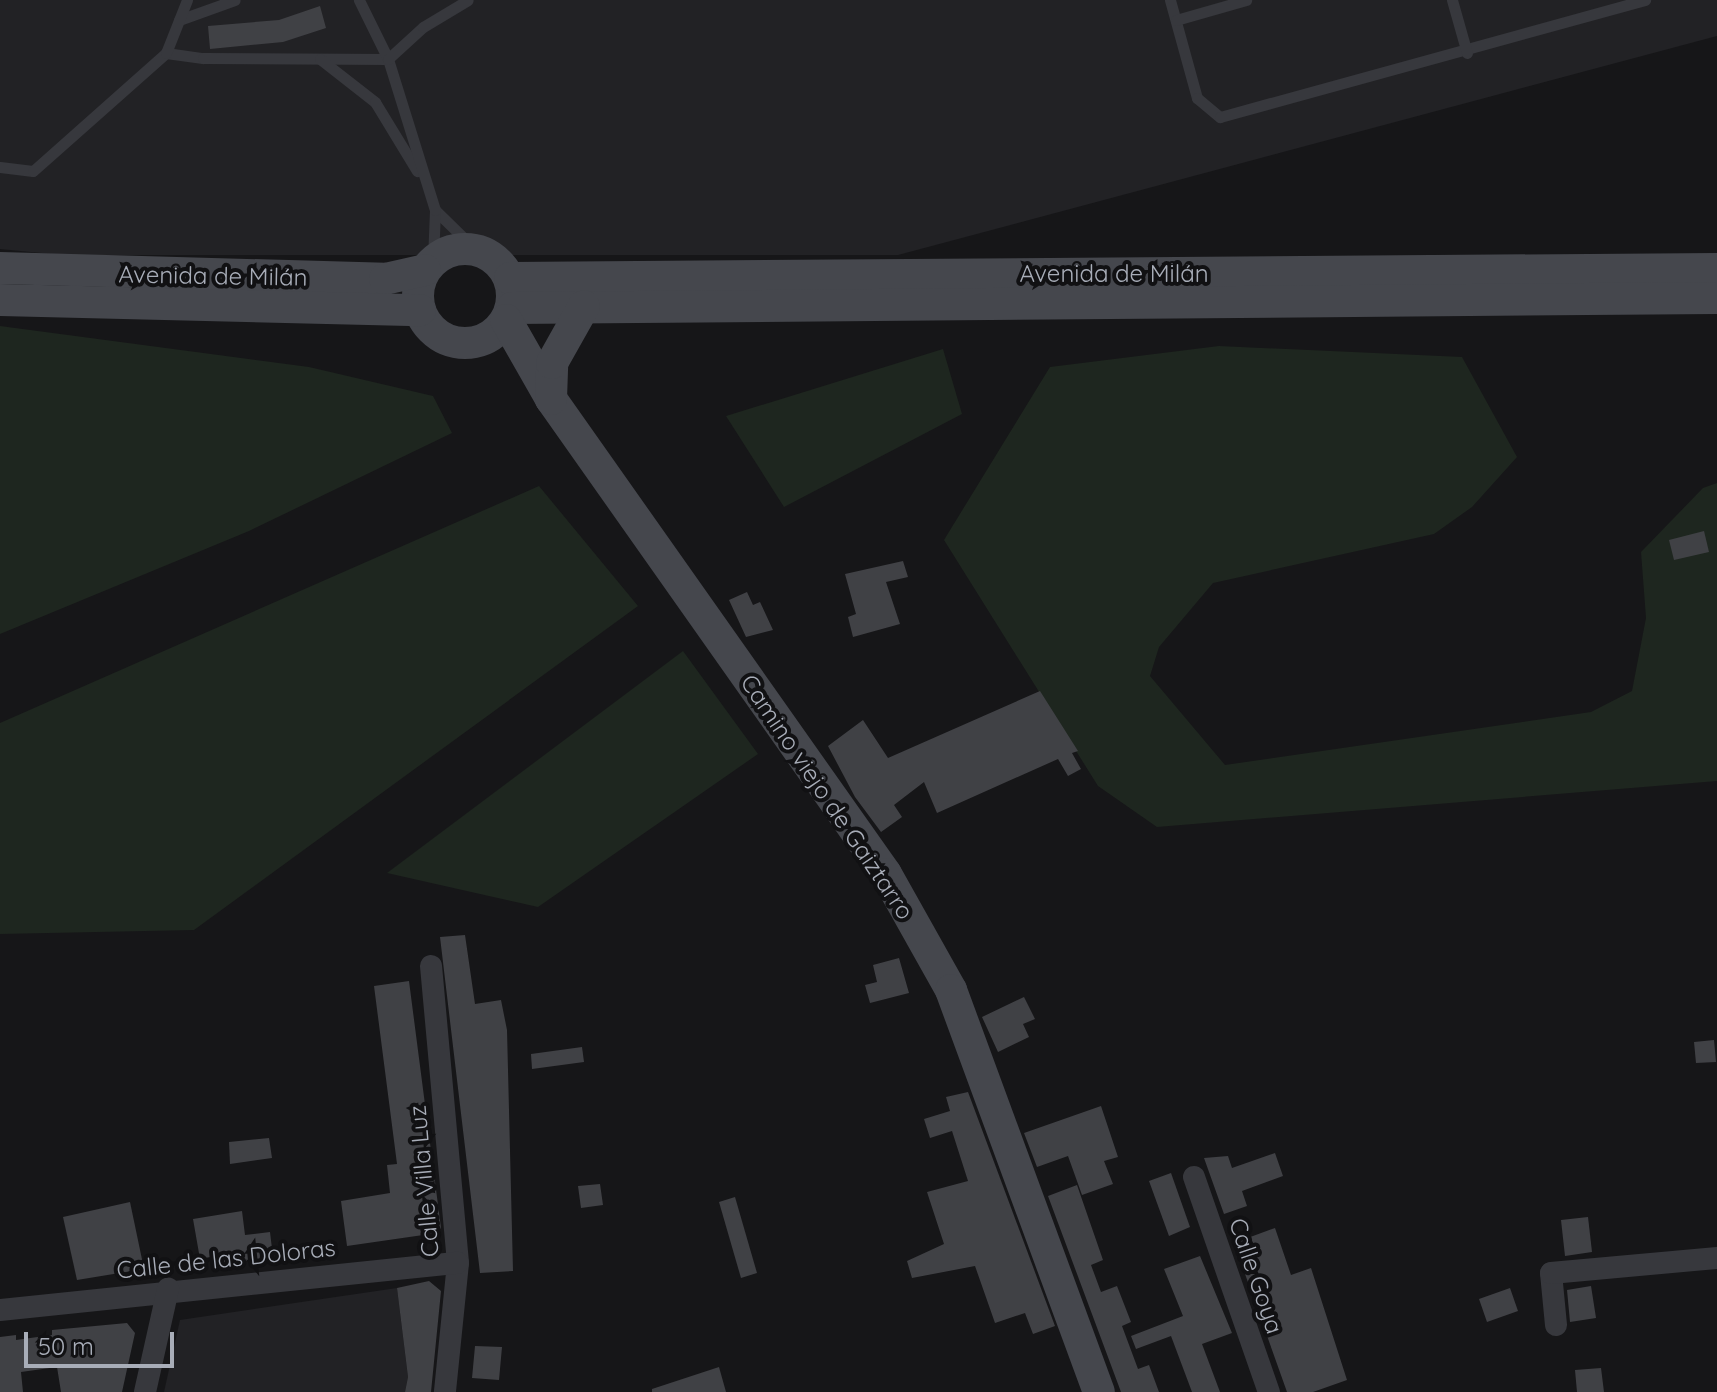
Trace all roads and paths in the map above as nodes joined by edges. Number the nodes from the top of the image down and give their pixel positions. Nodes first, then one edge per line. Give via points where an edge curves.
1 (187, 0) edge
2 (235, 0) edge
3 (359, 0) edge
4 (468, 0) edge
5 (1170, 0) edge
6 (1246, 0) edge
7 (1452, 0) edge
8 (1645, 0) edge
9 (179, 20) junction
10 (1176, 20) junction
11 (166, 53) junction
12 (1467, 53) junction
13 (318, 58) junction
14 (388, 59) junction
15 (0, 167) edge
16 (431, 196) junction
17 (435, 210) junction
18 (475, 249) junction
19 (429, 265) junction
20 (0, 268) edge
21 (1717, 269) edge
22 (1717, 298) edge
23 (0, 300) edge
24 (584, 306) junction
25 (420, 310) junction
26 (503, 311) junction
27 (543, 387) junction
28 (431, 966) dead end
29 (1194, 1177) dead end
30 (1717, 1258) edge
31 (458, 1263) junction
32 (168, 1289) junction
33 (0, 1310) edge
34 (1556, 1325) dead end
35 (145, 1392) edge
36 (445, 1392) edge
37 (1099, 1392) edge
38 (1269, 1392) edge

1 - 9 lane
2 - 9 lane
3 - 14 lane
4 - 14 lane via 423,27
5 - 10 lane
6 - 10 lane
7 - 12 lane
8 - 12 lane
9 - 11 lane
10 - 12 lane via 1197,98 1220,117
11 - 13 lane
11 - 15 lane via 33,171
13 - 14 lane
13 - 16 lane via 375,102
14 - 16 lane
16 - 17 lane
17 - 18 lane
17 - 19 lane
18 - 19 street via 451,250
18 - 26 street via 502,264
19 - 20 street, Avenida de Milán via 371,279
19 - 25 street via 418,286
21 - 26 street, Avenida de Milán
22 - 24 street, Avenida de Milán
23 - 25 street, Avenida de Milán
24 - 26 street, Avenida de Milán
24 - 27 street
25 - 26 street via 437,334 455,342
26 - 27 street, Camino viejo de Gaiztarro
27 - 37 street, Camino viejo de Gaiztarro via 886,874 951,990
28 - 31 street, Calle Villa Luz
29 - 38 street, Calle Goya
30 - 34 street via 1551,1273
31 - 32 street, Calle de las Doloras
31 - 36 street, Calle Villa Luz
32 - 33 street, Calle de las Doloras
32 - 35 street

